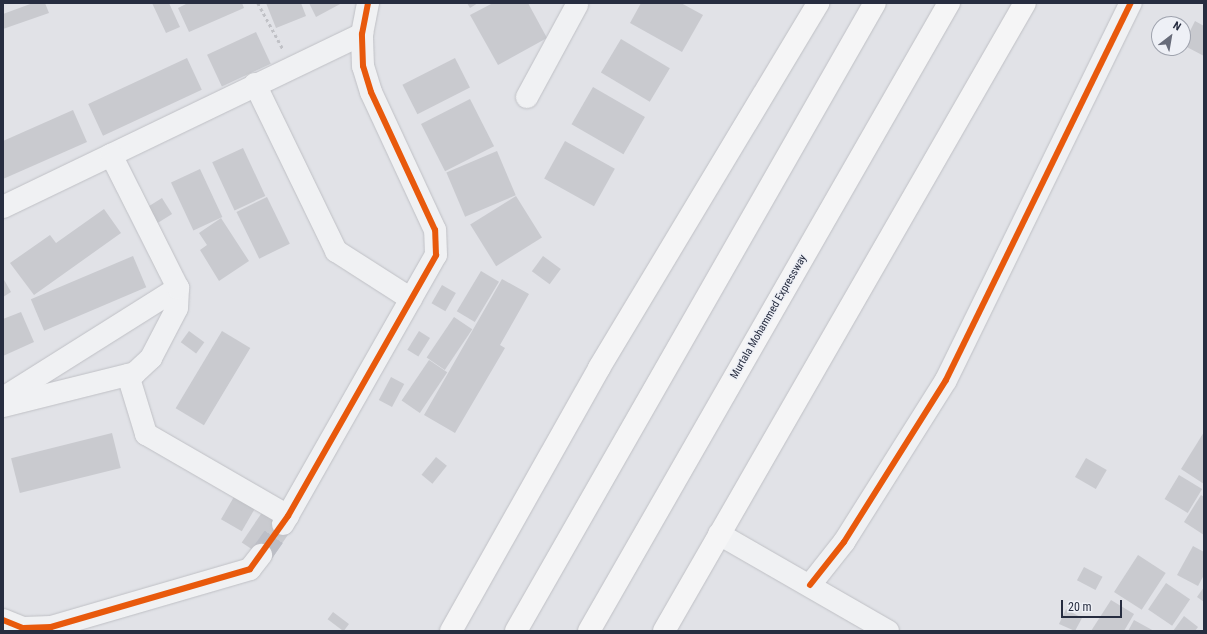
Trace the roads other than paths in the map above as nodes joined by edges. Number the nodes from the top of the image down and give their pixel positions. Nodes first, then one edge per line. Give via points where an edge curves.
1 (368, 3) edge
2 (818, 3) edge
3 (874, 3) edge
4 (949, 3) edge
5 (1025, 3) edge
6 (1131, 3) edge
7 (577, 4) edge
8 (362, 34) junction
9 (255, 84) junction
10 (527, 97) dead end
11 (111, 155) junction
12 (3, 207) edge
13 (178, 288) junction
14 (411, 299) junction
15 (128, 375) junction
16 (3, 398) edge
17 (3, 406) edge
18 (719, 534) junction
19 (261, 555) tunnel mouth
20 (810, 585) junction
21 (3, 620) edge
22 (451, 631) edge
23 (516, 631) edge
24 (589, 631) edge
25 (664, 631) edge
26 (888, 631) edge

1 - 8 street
2 - 22 main road via 599,368
3 - 23 main road
4 - 24 main road, Murtala Mohammed Expressway
5 - 18 main road
6 - 20 street via 946,380 844,542
7 - 10 street
8 - 9 street
8 - 14 street via 363,66 371,92 435,230 436,255
9 - 11 street
9 - 14 street via 336,251
11 - 12 street
11 - 13 street
13 - 15 street via 177,308 151,358
13 - 16 street
14 - 15 street via 285,520 146,434
15 - 17 street
18 - 20 street
18 - 25 main road
19 - 21 street via 250,569 51,627 23,628
20 - 26 street

